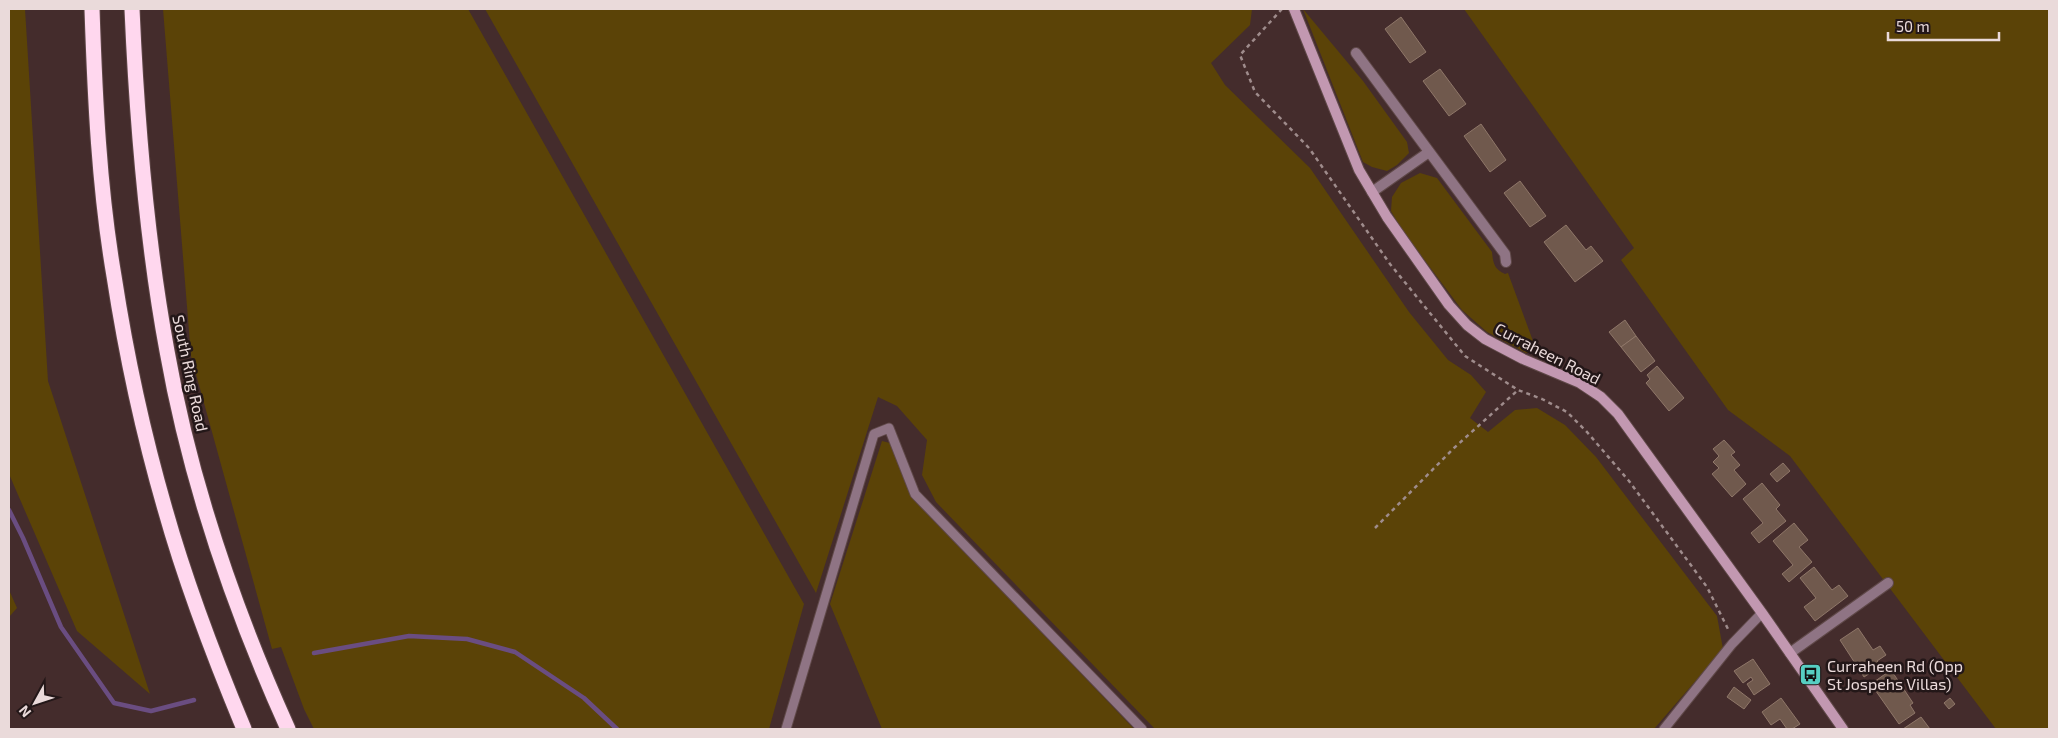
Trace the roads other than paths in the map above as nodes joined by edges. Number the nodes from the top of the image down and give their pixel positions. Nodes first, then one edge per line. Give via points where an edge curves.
1 (92, 9) edge
2 (132, 9) edge
3 (1294, 9) edge
4 (1356, 53) dead end
5 (1429, 152) junction
6 (1372, 192) junction
7 (1506, 262) dead end
8 (1888, 584) dead end
9 (1762, 613) junction
10 (1790, 652) junction
11 (244, 729) edge
12 (288, 729) edge
13 (786, 729) edge
14 (1142, 729) edge
15 (1664, 729) edge
16 (1843, 729) edge

1 - 11 highway via 104,198 113,275 127,350 165,509 210,646
2 - 12 highway, South Ring Road via 144,195 167,352 183,426 202,498 251,641
3 - 6 street, Curraheen Road via 1350,147
4 - 5 street
5 - 6 street
5 - 7 street via 1505,254
6 - 9 street, Curraheen Road via 1410,253 1467,325 1485,339 1523,359 1580,383 1618,414
8 - 10 street
9 - 10 street, Curraheen Road
9 - 15 lane via 1732,644
10 - 16 street, Curraheen Road
13 - 14 lane via 874,434 889,428 915,494

